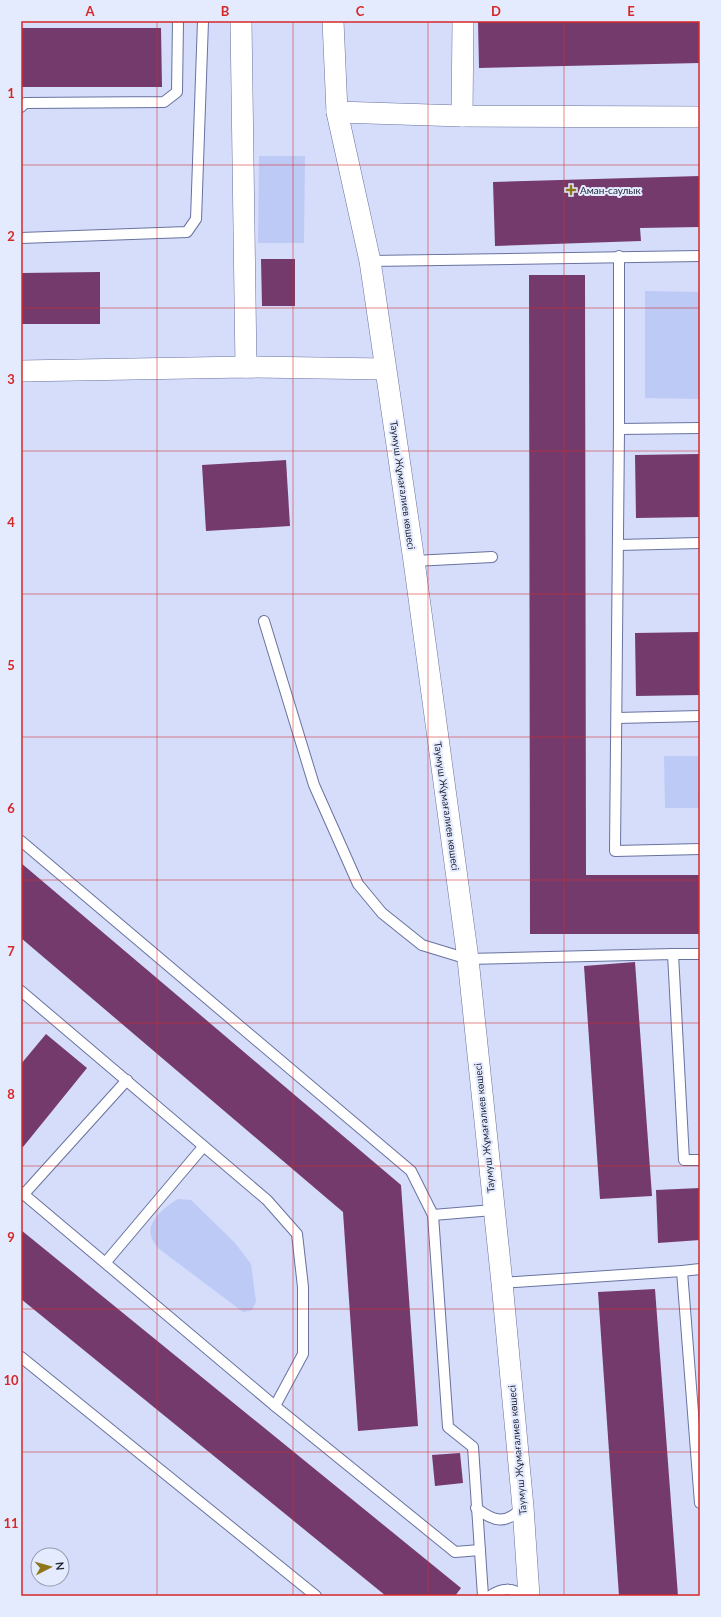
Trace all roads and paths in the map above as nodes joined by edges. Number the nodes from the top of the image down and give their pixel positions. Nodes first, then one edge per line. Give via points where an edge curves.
1 (178, 21) edge
2 (203, 21) edge
3 (242, 21) edge
4 (333, 21) edge
5 (463, 21) edge
6 (21, 107) edge
7 (337, 112) junction
8 (462, 116) junction
9 (700, 117) edge
10 (21, 238) edge
11 (619, 256) junction
12 (700, 256) edge
13 (370, 261) junction
14 (246, 366) junction
15 (385, 369) junction
16 (21, 371) edge
17 (700, 428) edge
18 (619, 429) junction
19 (700, 543) edge
20 (618, 545) junction
21 (492, 557) dead end
22 (414, 561) junction
23 (264, 621) dead end
24 (700, 716) edge
25 (617, 718) junction
26 (21, 841) edge
27 (700, 850) edge
28 (673, 954) junction
29 (700, 954) edge
30 (468, 959) junction
31 (21, 992) edge
32 (126, 1080) junction
33 (203, 1148) junction
34 (700, 1160) edge
35 (23, 1193) edge
36 (493, 1210) junction
37 (433, 1215) junction
38 (106, 1262) junction
39 (700, 1269) edge
40 (682, 1271) junction
41 (502, 1283) junction
42 (21, 1356) edge
43 (275, 1406) junction
44 (700, 1503) edge
45 (523, 1507) junction
46 (476, 1508) junction
47 (480, 1550) junction
48 (316, 1596) edge
49 (483, 1596) edge
50 (490, 1596) edge
51 (523, 1596) edge
52 (529, 1596) edge

1 - 6 lane via 177,92 164,102 25,103
2 - 10 lane via 196,219 187,232
3 - 14 street
4 - 7 street, Таумуш Жұмағалиев көшесі
5 - 8 street
7 - 8 street
7 - 13 street, Таумуш Жұмағалиев көшесі
8 - 9 street
11 - 12 lane
11 - 13 lane
11 - 18 lane
13 - 15 street, Таумуш Жұмағалиев көшесі
14 - 15 street
14 - 16 street
15 - 22 street, Таумуш Жұмағалиев көшесі
17 - 18 lane
18 - 20 lane
19 - 20 lane
20 - 25 lane
21 - 22 lane
22 - 30 street, Таумуш Жұмағалиев көшесі
23 - 30 lane via 314,785 358,884 382,913 422,945
24 - 25 lane
25 - 27 lane via 615,851
26 - 37 lane via 411,1171
28 - 29 lane
28 - 30 lane
28 - 34 lane via 684,1160
30 - 36 street, Таумуш Жұмағалиев көшесі
31 - 32 lane
32 - 33 lane
32 - 35 lane
33 - 38 lane
33 - 43 lane via 267,1200 297,1234 303,1287 303,1354
35 - 38 lane
36 - 37 lane
36 - 41 street, Таумуш Жұмағалиев көшесі
37 - 46 lane via 448,1427 473,1447
38 - 43 lane
39 - 40 lane
40 - 41 lane
40 - 44 lane
41 - 45 street, Таумуш Жұмағалиев көшесі
42 - 48 lane
43 - 47 lane via 455,1552
45 - 46 lane via 513,1517 498,1520
45 - 52 street, Таумуш Жұмағалиев көшесі
46 - 47 lane
47 - 49 lane
50 - 51 lane via 504,1589 517,1591

